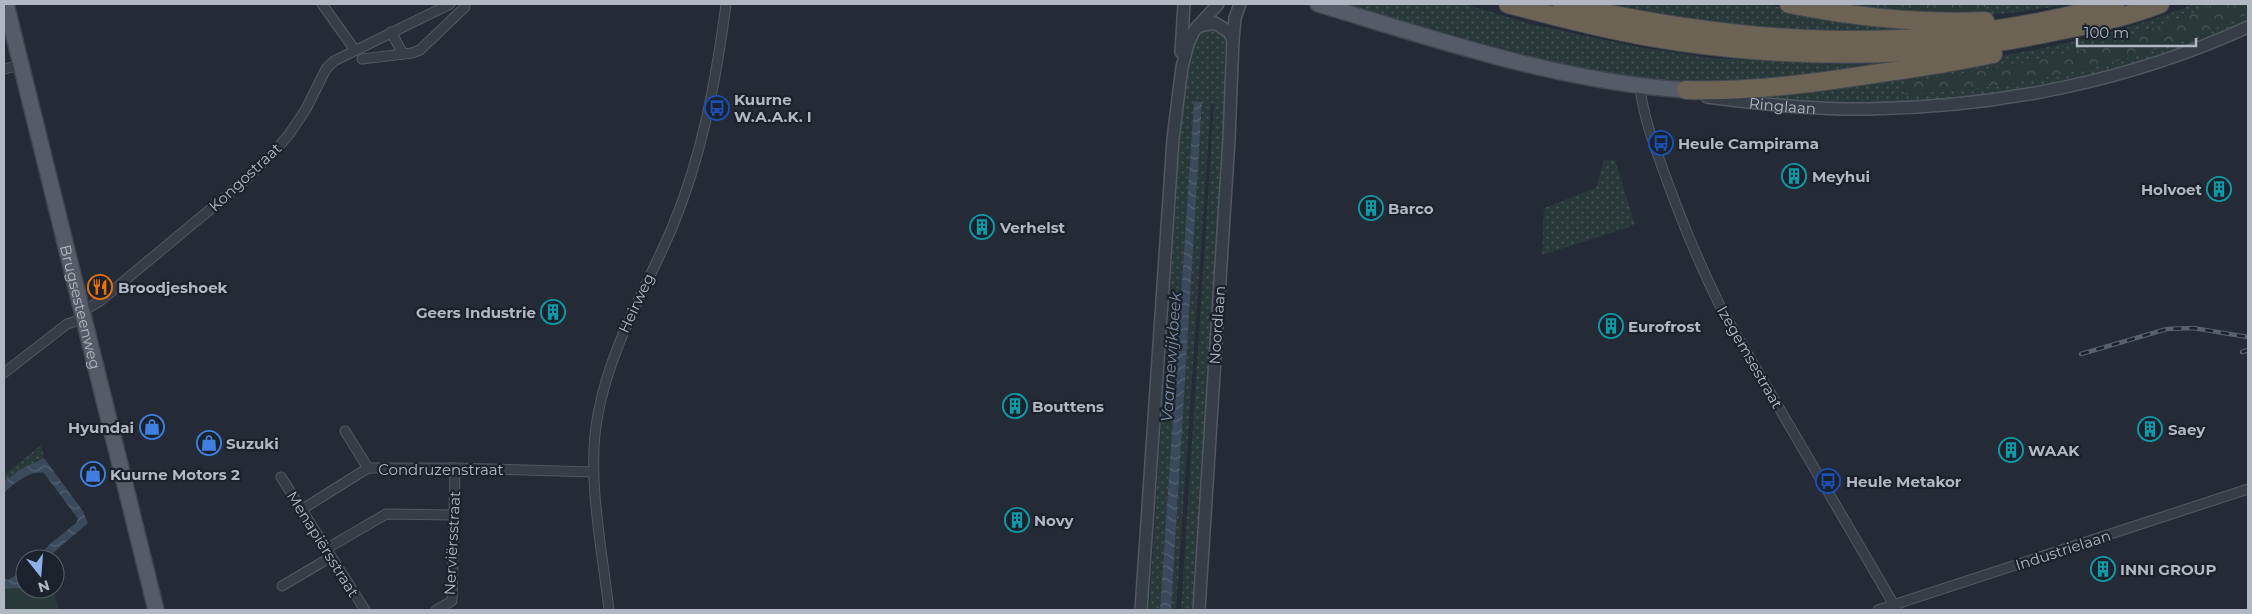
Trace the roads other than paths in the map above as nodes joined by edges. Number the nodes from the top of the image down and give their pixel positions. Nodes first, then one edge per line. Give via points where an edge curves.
1 (6, 4) edge
2 (322, 4) edge
3 (450, 4) edge
4 (726, 4) edge
5 (1184, 4) edge
6 (1218, 4) edge
7 (1234, 4) edge
8 (1240, 4) edge
9 (1318, 4) edge
10 (1508, 4) edge
11 (1562, 4) edge
12 (1789, 4) edge
13 (2114, 4) edge
14 (2160, 4) edge
15 (465, 7) dead end
16 (1235, 18) junction
17 (2060, 18) junction
18 (1198, 26) junction
19 (2248, 27) edge
20 (391, 32) junction
21 (2034, 36) junction
22 (1233, 40) junction
23 (355, 50) junction
24 (403, 54) junction
25 (362, 59) dead end
26 (21, 65) junction
27 (1182, 67) junction
28 (4, 69) edge
29 (1640, 87) junction
30 (1686, 90) junction
31 (82, 316) junction
32 (4, 373) edge
33 (345, 431) dead end
34 (368, 468) junction
35 (455, 468) junction
36 (593, 472) junction
37 (281, 477) dead end
38 (2248, 489) edge
39 (301, 510) junction
40 (454, 515) junction
41 (329, 553) junction
42 (282, 586) dead end
43 (1895, 608) edge
44 (156, 610) edge
45 (365, 610) edge
46 (436, 610) edge
47 (609, 610) edge
48 (1141, 610) edge
49 (1199, 610) edge
50 (1878, 610) edge

1 - 26 main road, Brugsesteenweg
2 - 23 street
3 - 20 street, Kongostraat
4 - 36 street, Heirweg via 708,117 672,228 614,352 597,416
5 - 27 street
6 - 18 street
7 - 16 street, Noordlaan
8 - 16 street, Noordlaan
9 - 29 main road, Ringlaan via 1489,54
10 - 21 highway via 1680,42 1785,52 1834,54 1934,50
11 - 17 highway via 1682,28 1766,38 1831,41 1928,38
12 - 17 highway via 1914,22 1962,22 2042,15
13 - 17 highway
14 - 21 highway via 2093,24
15 - 24 street via 420,50
16 - 22 street, Noordlaan
18 - 22 street via 1215,23 1229,32
18 - 27 street via 1189,39
19 - 30 street, Ringlaan via 2112,75 2018,96 1968,103 1868,109 1797,107 1701,96
20 - 23 street, Kongostraat
20 - 24 street
21 - 30 highway via 2008,50 1957,62 1812,84
22 - 49 street, Noordlaan via 1230,139
23 - 31 street, Kongostraat via 326,68 290,133 242,183
24 - 25 street
26 - 28 street
26 - 31 main road, Brugsesteenweg
27 - 48 street via 1173,139
29 - 30 main road, Ringlaan
29 - 43 street, Izegemsestraat via 1643,111 1681,221 1710,286
31 - 32 street, Kongostraat
31 - 44 main road, Brugsesteenweg
33 - 34 street
34 - 35 street, Condruzenstraat
34 - 39 street, Condruzenstraat
35 - 36 street, Condruzenstraat
35 - 40 street, Nerviërsstraat
36 - 47 street, Heirweg
37 - 39 street, Menapiërsstraat
38 - 43 street, Industrielaan
39 - 41 street, Menapiërsstraat
40 - 41 street via 386,514
40 - 46 street, Nerviërsstraat via 452,601
41 - 42 street
41 - 45 street, Menapiërsstraat
43 - 50 street, Industrielaan

